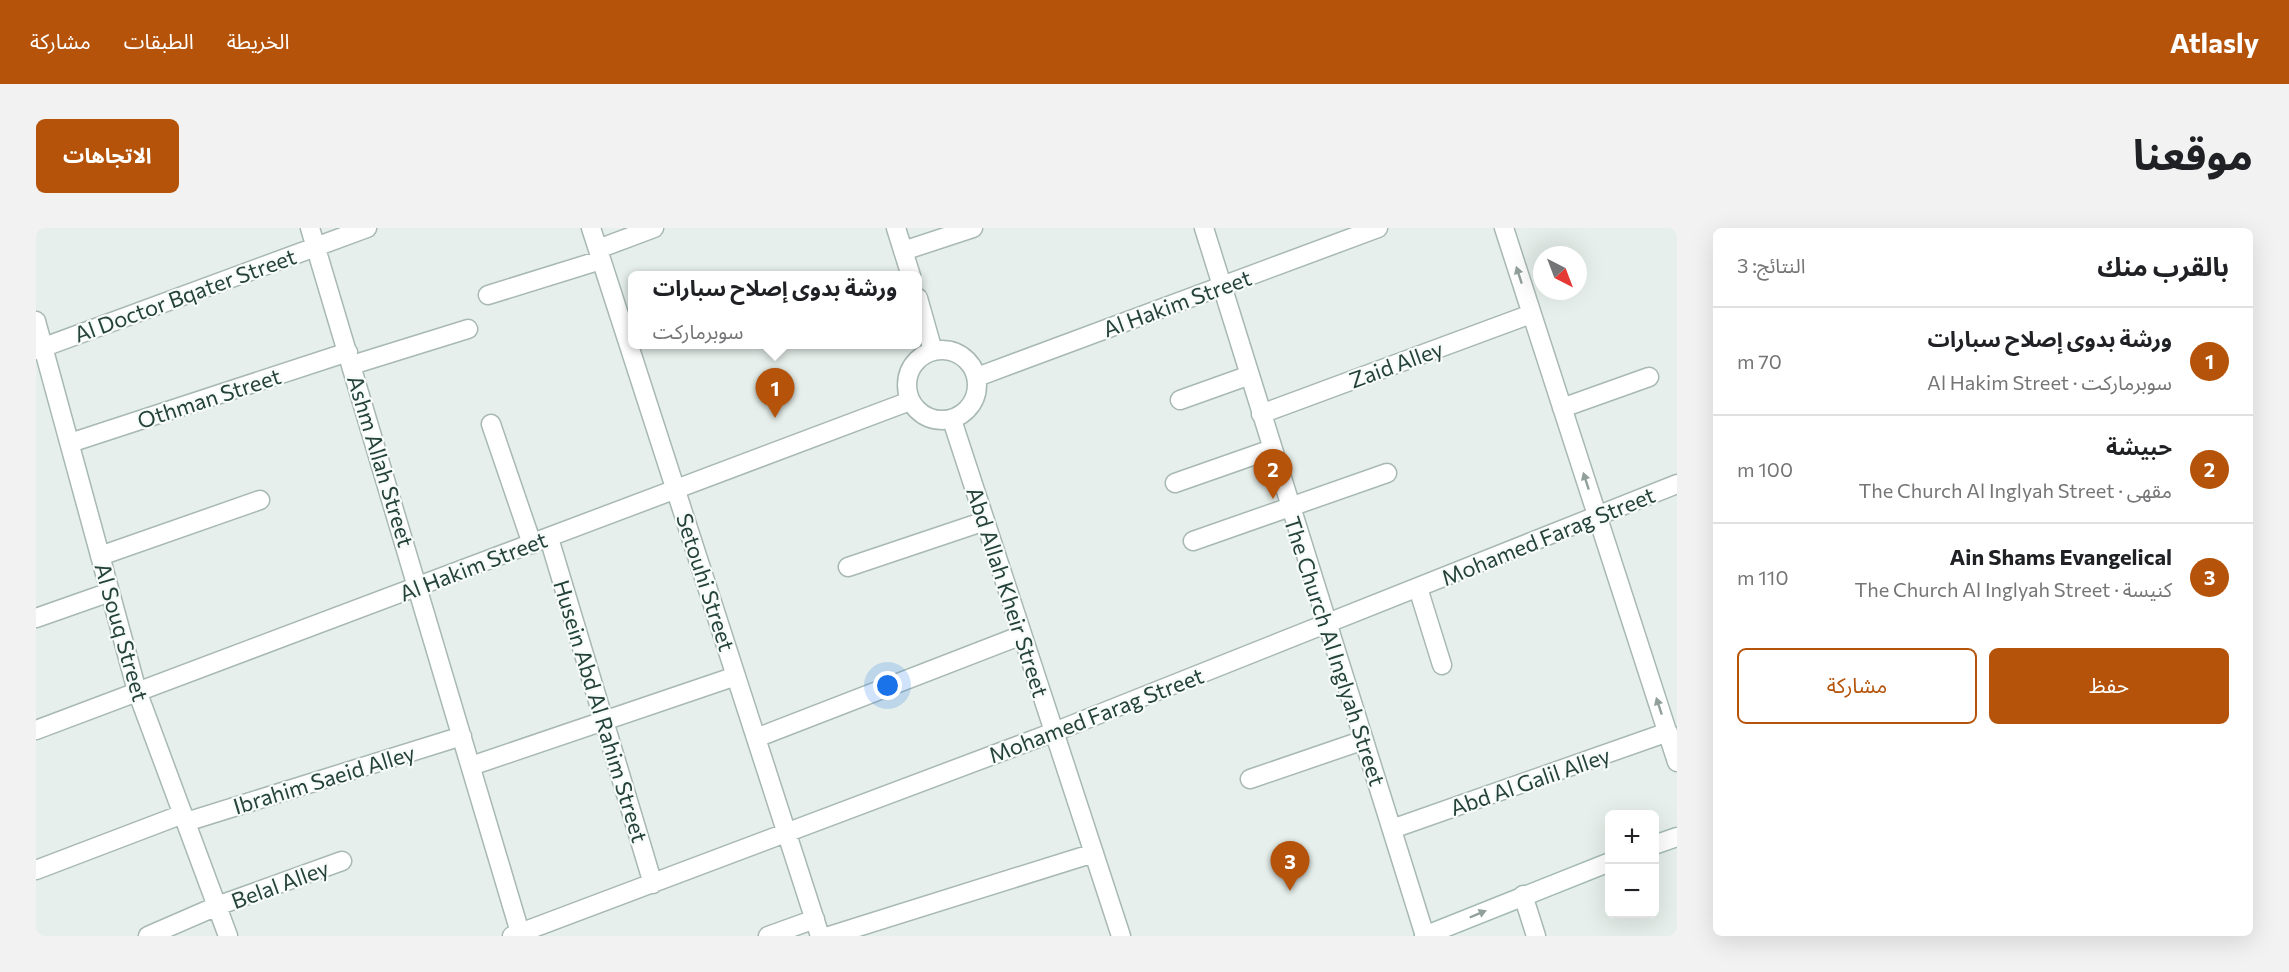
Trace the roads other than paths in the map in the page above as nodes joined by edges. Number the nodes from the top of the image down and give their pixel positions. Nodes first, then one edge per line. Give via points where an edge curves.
1 (310, 228) edge
2 (367, 228) edge
3 (591, 228) edge
4 (654, 228) edge
5 (896, 228) edge
6 (973, 228) edge
7 (1204, 228) edge
8 (1378, 228) edge
9 (1504, 228) edge
10 (316, 247) junction
11 (903, 251) junction
12 (599, 254) junction
13 (909, 271) edge
14 (1222, 286) junction
15 (488, 295) dead end
16 (922, 312) edge
17 (1531, 314) junction
18 (36, 321) edge
19 (468, 329) dead end
20 (628, 343) edge
21 (40, 349) edge
22 (630, 349) edge
23 (933, 351) junction
24 (350, 358) junction
25 (1250, 375) junction
26 (977, 377) junction
27 (1649, 377) dead end
28 (1180, 400) dead end
29 (910, 401) junction
30 (1562, 408) junction
31 (1261, 414) junction
32 (952, 420) junction
33 (491, 424) dead end
34 (70, 443) junction
35 (1272, 449) junction
36 (1387, 473) dead end
37 (1175, 483) dead end
38 (1677, 484) edge
39 (676, 490) junction
40 (260, 500) dead end
41 (1289, 506) junction
42 (1597, 516) junction
43 (985, 521) junction
44 (540, 541) junction
45 (1194, 541) dead end
46 (100, 556) junction
47 (848, 567) dead end
48 (418, 587) junction
49 (1418, 588) junction
50 (110, 592) junction
51 (36, 618) edge
52 (1328, 623) junction
53 (1022, 635) junction
54 (1442, 665) dead end
55 (736, 676) junction
56 (137, 692) junction
57 (603, 721) junction
58 (36, 730) edge
59 (1054, 732) junction
60 (1668, 732) junction
61 (462, 736) junction
62 (756, 738) junction
63 (1364, 740) junction
64 (1677, 762) edge
65 (471, 766) junction
66 (1250, 779) dead end
67 (184, 818) junction
68 (1392, 829) junction
69 (787, 833) junction
70 (1677, 837) edge
71 (1659, 843) edge
72 (1094, 853) junction
73 (342, 861) dead end
74 (1605, 864) edge
75 (36, 870) edge
76 (652, 884) junction
77 (1523, 895) junction
78 (217, 906) junction
79 (817, 927) edge
80 (517, 935) edge
81 (148, 936) edge
82 (228, 936) edge
83 (768, 936) edge
84 (829, 936) edge
85 (1121, 936) edge
86 (1424, 936) edge
87 (1536, 936) edge

1 - 10 street, Ashm Allah Street
2 - 10 street, Al Doctor Bqater Street
3 - 12 street, Setouhi Street
4 - 12 street
5 - 11 street
6 - 11 street
7 - 14 street, The Church Al Inglyah Street
8 - 14 street, Al Hakim Street
17 -> 9 street
10 - 21 street, Al Doctor Bqater Street
10 - 24 street, Ashm Allah Street
11 - 13 street
12 - 15 street
12 - 20 street, Setouhi Street
14 - 25 street, The Church Al Inglyah Street
14 - 26 street, Al Hakim Street
16 - 23 street
17 - 30 street
17 - 31 street, Zaid Alley
18 - 21 street, Al Souq Street
19 - 24 street, Othman Street
21 - 34 street, Al Souq Street
22 - 39 street, Setouhi Street
23 - 26 street via 956,352 965,358
23 - 29 street via 910,370
24 - 34 street, Othman Street
24 - 48 street, Ashm Allah Street
25 - 28 street
25 - 31 street, The Church Al Inglyah Street
26 - 32 street via 975,398 962,415
27 - 30 street
29 - 32 street via 923,416
29 - 39 street, Al Hakim Street
42 -> 30 street
31 - 35 street, The Church Al Inglyah Street
32 - 43 street, Abd Allah Kheir Street
33 - 44 street, Husein Abd Al Rahim Street
34 - 46 street, Al Souq Street
35 - 37 street
35 - 41 street, The Church Al Inglyah Street
36 - 41 street
38 - 42 street, Mohamed Farag Street
39 - 44 street, Al Hakim Street
39 - 55 street, Setouhi Street
40 - 46 street
41 - 45 street
41 - 52 street, The Church Al Inglyah Street
42 - 49 street, Mohamed Farag Street
60 -> 42 street
43 - 47 street
43 - 53 street, Abd Allah Kheir Street
44 - 48 street, Al Hakim Street
44 - 57 street, Husein Abd Al Rahim Street
46 - 50 street, Al Souq Street
48 - 56 street, Al Hakim Street
48 - 61 street, Ashm Allah Street
49 - 52 street, Mohamed Farag Street
49 - 54 street
50 - 51 street
50 - 56 street, Al Souq Street
52 - 59 street, Mohamed Farag Street
52 - 63 street, The Church Al Inglyah Street
53 - 59 street, Abd Allah Kheir Street
53 - 62 street
55 - 57 street
55 - 62 street, Setouhi Street
56 - 58 street, Al Hakim Street
56 - 67 street, Al Souq Street
57 - 65 street
57 - 76 street, Husein Abd Al Rahim Street
59 - 69 street, Mohamed Farag Street
59 - 72 street, Abd Allah Kheir Street
60 - 64 street
60 - 68 street, Abd Al Galil Alley
61 - 65 street, Ashm Allah Street
61 - 67 street, Ibrahim Saeid Alley
62 - 69 street, Setouhi Street
63 - 66 street
63 - 68 street, The Church Al Inglyah Street
65 - 80 street, Ashm Allah Street
67 - 75 street, Ibrahim Saeid Alley
67 - 78 street, Al Souq Street
68 - 86 street, The Church Al Inglyah Street
69 - 76 street, Mohamed Farag Street
69 - 79 street, Setouhi Street
70 - 71 street
72 - 84 street
72 - 85 street, Abd Allah Kheir Street
73 - 78 street, Belal Alley
74 - 77 street
76 - 80 street, Mohamed Farag Street
86 -> 77 street
77 - 87 street
78 - 81 street, Belal Alley
78 - 82 street, Al Souq Street
79 - 83 street

